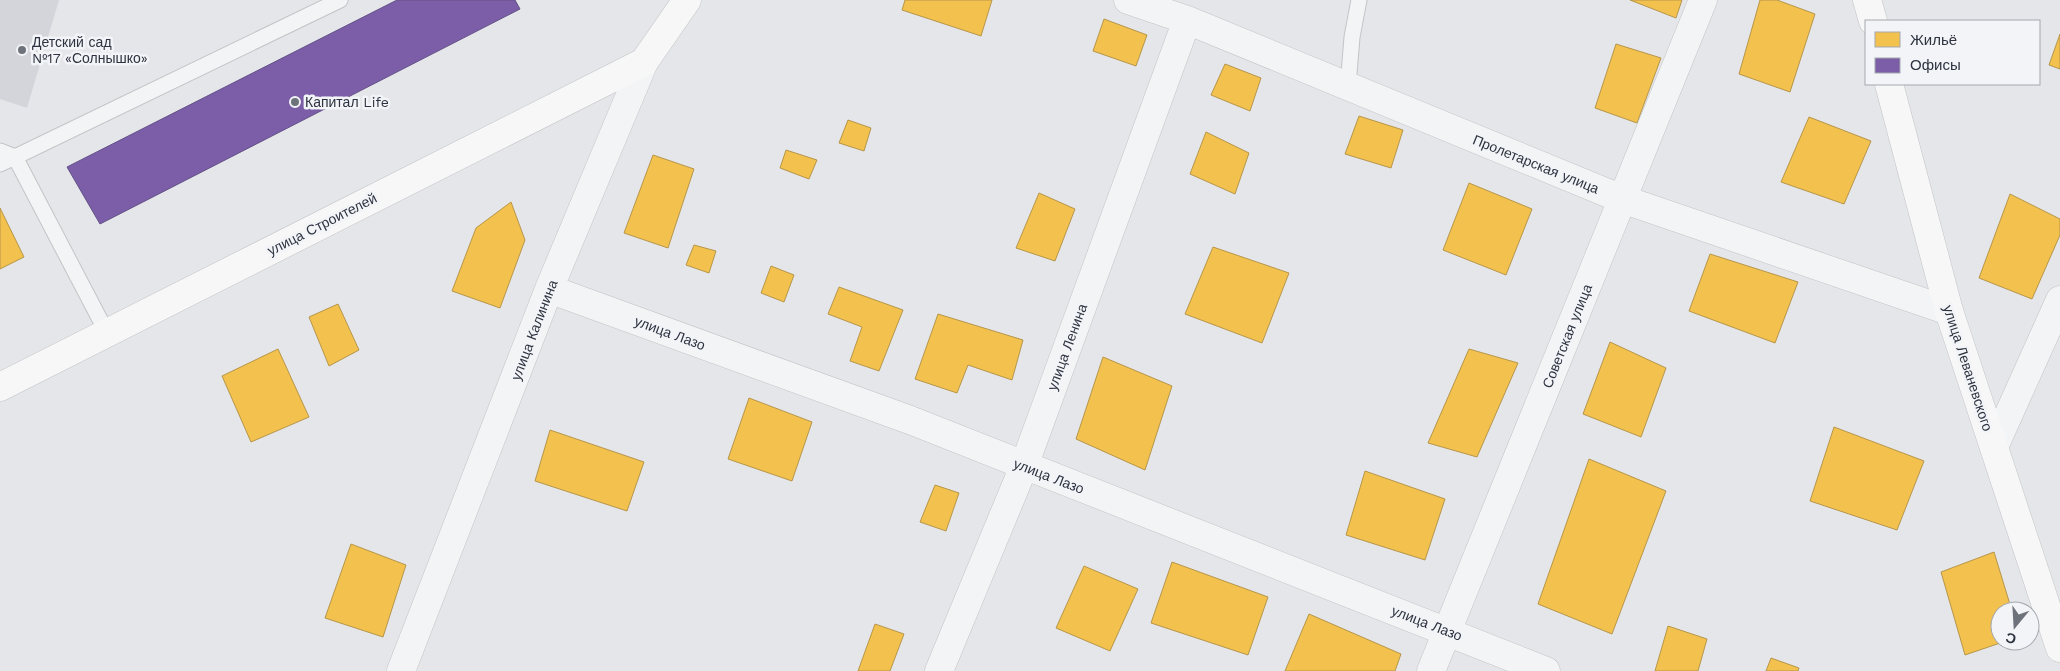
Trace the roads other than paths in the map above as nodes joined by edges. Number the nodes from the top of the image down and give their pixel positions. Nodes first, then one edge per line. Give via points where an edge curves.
1 (340, 0) edge
2 (687, 0) edge
3 (1128, 0) edge
4 (1359, 0) edge
5 (1703, 0) edge
6 (1868, 0) edge
7 (1187, 20) junction
8 (1873, 20) edge
9 (644, 62) junction
10 (1890, 85) edge
11 (1348, 86) junction
12 (0, 151) edge
13 (15, 157) junction
14 (0, 164) edge
15 (1622, 199) junction
16 (550, 290) junction
17 (2060, 300) edge
18 (1949, 311) junction
19 (107, 333) junction
20 (0, 387) edge
21 (1994, 447) junction
22 (1024, 466) junction
23 (1448, 630) junction
24 (2060, 648) edge
25 (401, 671) edge
26 (939, 671) edge
27 (1431, 671) edge
28 (1546, 671) edge

1 - 13 lane
2 - 9 main road, улица Калинина
3 - 7 street, Пролетарская улица
4 - 11 lane
5 - 15 street, Советская улица
6 - 8 main road
7 - 11 street, Пролетарская улица
7 - 22 street, улица Ленина
9 - 16 street, улица Калинина
9 - 19 main road, улица Строителей
10 - 18 main road, улица Леваневского
11 - 15 street, Пролетарская улица
12 - 13 lane
13 - 14 lane
13 - 19 lane
15 - 18 street, Пролетарская улица
15 - 23 street, Советская улица
16 - 22 street, улица Лазо via 910,420
16 - 25 street, улица Калинина
17 - 21 street
18 - 21 main road, улица Леваневского
19 - 20 main road, улица Строителей
21 - 24 main road, улица Леваневского
22 - 23 street, улица Лазо
22 - 26 street, улица Ленина
23 - 27 street, Советская улица
23 - 28 street, улица Лазо

